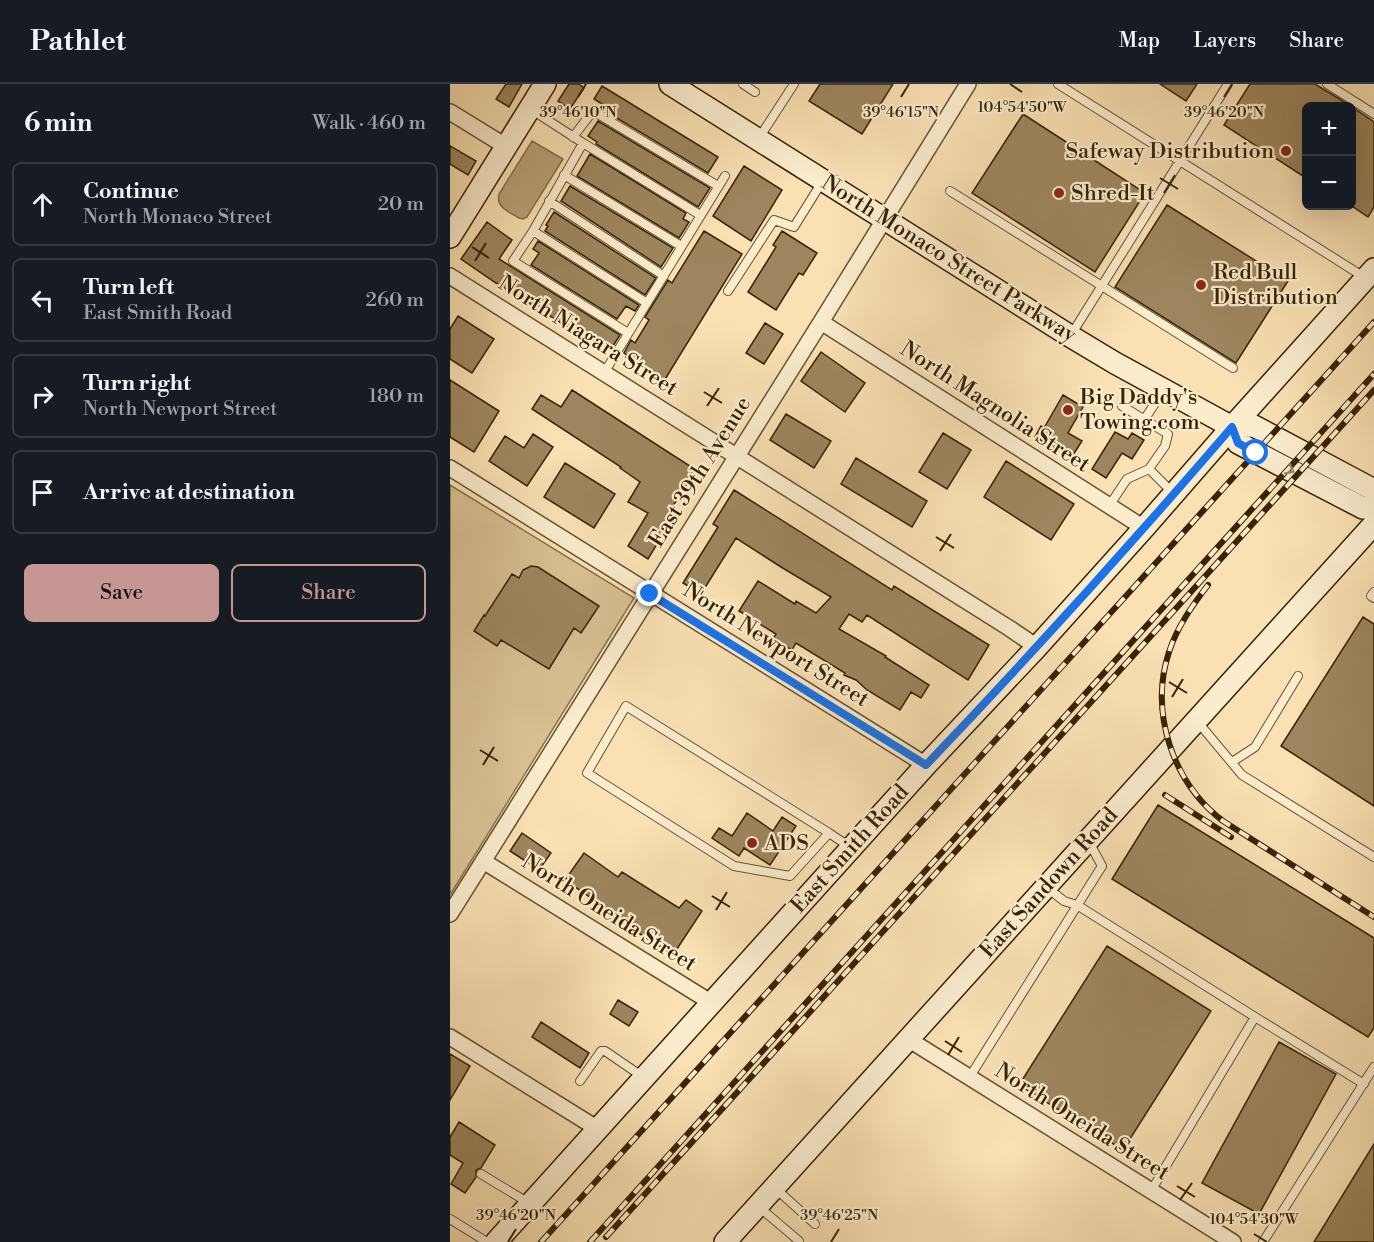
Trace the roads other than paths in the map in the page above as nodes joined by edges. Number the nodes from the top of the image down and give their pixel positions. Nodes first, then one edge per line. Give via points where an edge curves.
1 (545, 84) edge
2 (669, 84) edge
3 (743, 84) edge
4 (794, 84) edge
5 (968, 84) edge
6 (1058, 84) edge
7 (1228, 84) edge
8 (1328, 84) edge
9 (755, 92) dead end
10 (530, 109) junction
11 (450, 112) edge
12 (1374, 114) edge
13 (573, 137) junction
14 (758, 140) junction
15 (583, 143) junction
16 (502, 144) junction
17 (1180, 161) junction
18 (564, 174) junction
19 (725, 176) dead end
20 (823, 181) junction
21 (718, 186) junction
22 (950, 190) dead end
23 (549, 201) junction
24 (700, 215) junction
25 (884, 219) junction
26 (454, 225) edge
27 (533, 231) junction
28 (681, 246) junction
29 (1370, 274) edge
30 (450, 276) edge
31 (664, 276) junction
32 (1101, 286) junction
33 (728, 291) dead end
34 (648, 303) junction
35 (821, 322) junction
36 (628, 333) junction
37 (1070, 336) junction
38 (1233, 368) dead end
39 (604, 373) junction
40 (1164, 390) junction
41 (1122, 406) dead end
42 (1144, 420) junction
43 (1232, 427) junction
44 (736, 456) junction
45 (450, 468) edge
46 (1149, 469) junction
47 (1374, 490) edge
48 (1174, 494) junction
49 (1109, 506) junction
50 (1374, 508) edge
51 (1374, 524) edge
52 (1144, 528) junction
53 (1374, 592) edge
54 (650, 594) junction
55 (1374, 598) edge
56 (1037, 647) junction
57 (1298, 676) dead end
58 (1196, 720) junction
59 (1232, 762) junction
60 (926, 765) junction
61 (829, 833) junction
62 (1088, 840) junction
63 (852, 848) junction
64 (1374, 857) edge
65 (483, 861) junction
66 (1046, 887) junction
67 (1077, 905) junction
68 (450, 914) edge
69 (712, 1003) junction
70 (1255, 1017) junction
71 (450, 1037) edge
72 (908, 1040) junction
73 (1374, 1067) edge
74 (644, 1078) junction
75 (969, 1078) junction
76 (580, 1081) dead end
77 (1364, 1084) junction
78 (598, 1128) junction
79 (481, 1174) dead end
80 (774, 1188) junction
81 (1150, 1191) junction
82 (530, 1204) junction
83 (757, 1206) junction
84 (450, 1219) edge
85 (815, 1224) dead end
86 (799, 1241) edge
87 (487, 1242) edge
88 (496, 1242) edge
89 (725, 1242) edge
90 (1233, 1242) edge
91 (1263, 1242) edge

1 - 10 street
2 - 14 street, North Monaco Street Parkway
3 - 9 lane
4 - 14 lane
5 - 25 street, East 39th Avenue
6 - 17 lane
7 - 17 lane
8 - 12 lane
10 - 13 lane
10 - 16 street
11 - 16 street
13 - 15 lane
13 - 21 lane via 593,111
14 - 20 street, North Monaco Street Parkway
15 - 18 lane
15 - 24 lane
16 - 26 street
17 - 29 lane
17 - 32 lane
18 - 23 lane
18 - 28 lane
19 - 21 lane
20 - 25 street, North Monaco Street Parkway
20 - 33 lane via 794,226 774,220
21 - 24 lane
22 - 32 lane
23 - 27 lane
23 - 31 lane
24 - 28 lane
25 - 35 street, East 39th Avenue
25 - 37 street, North Monaco Street Parkway
27 - 34 lane
27 - 36 lane via 513,261
28 - 31 lane
29 - 43 street, East Smith Road
30 - 39 street, North Niagara Street
31 - 34 lane
32 - 37 lane
32 - 38 lane
34 - 36 lane
35 - 44 street, East 39th Avenue
35 - 49 street, North Magnolia Street
36 - 39 lane
37 - 40 street, North Monaco Street Parkway
39 - 44 street, North Niagara Street
40 - 42 lane
40 - 43 street, North Monaco Street Parkway
41 - 42 lane
42 - 46 lane via 1168,434 1165,446
43 - 47 street via 1254,426
43 - 48 street, East Smith Road
43 -> 50 street via 1238,443 1363,508
44 - 54 street, East 39th Avenue
44 - 56 street, North Niagara Street
45 - 54 street, North Newport Street
46 - 48 lane
46 - 49 lane via 1127,479
48 - 52 street, East Smith Road
49 - 52 street, North Magnolia Street
51 - 58 street, East Sandown Road
52 - 56 street, East Smith Road
53 - 55 lane
54 - 60 street, North Newport Street
54 - 65 street, East 39th Avenue
56 - 60 street, East Smith Road
57 - 59 lane via 1255,747
58 - 59 lane
58 - 62 street, East Sandown Road
59 - 64 lane via 1242,775
60 - 63 street, East Smith Road
61 - 61 lane via 626,706 587,773 734,866 790,876
61 - 63 lane
62 - 66 street, East Sandown Road
62 - 67 lane via 1102,866
63 - 69 street, East Smith Road
65 - 68 street, East 39th Avenue
65 - 69 street, North Oneida Street
66 - 67 lane via 1064,901
66 - 72 street, East Sandown Road
67 - 70 lane
67 - 75 lane
69 - 74 street, East Smith Road
70 - 77 lane
70 - 81 lane
71 - 78 street
72 - 75 street, North Oneida Street
72 - 80 street, East Sandown Road
73 - 77 lane
74 - 76 lane via 601,1051
74 - 78 street, East Smith Road
75 - 81 street, North Oneida Street
77 - 91 lane
78 - 82 street, East Smith Road
79 - 82 lane
80 - 83 street, East Sandown Road
80 - 85 lane
81 - 90 street, North Oneida Street
82 - 88 street, East Smith Road
83 - 86 lane
83 - 89 street, East Sandown Road
84 - 87 lane

